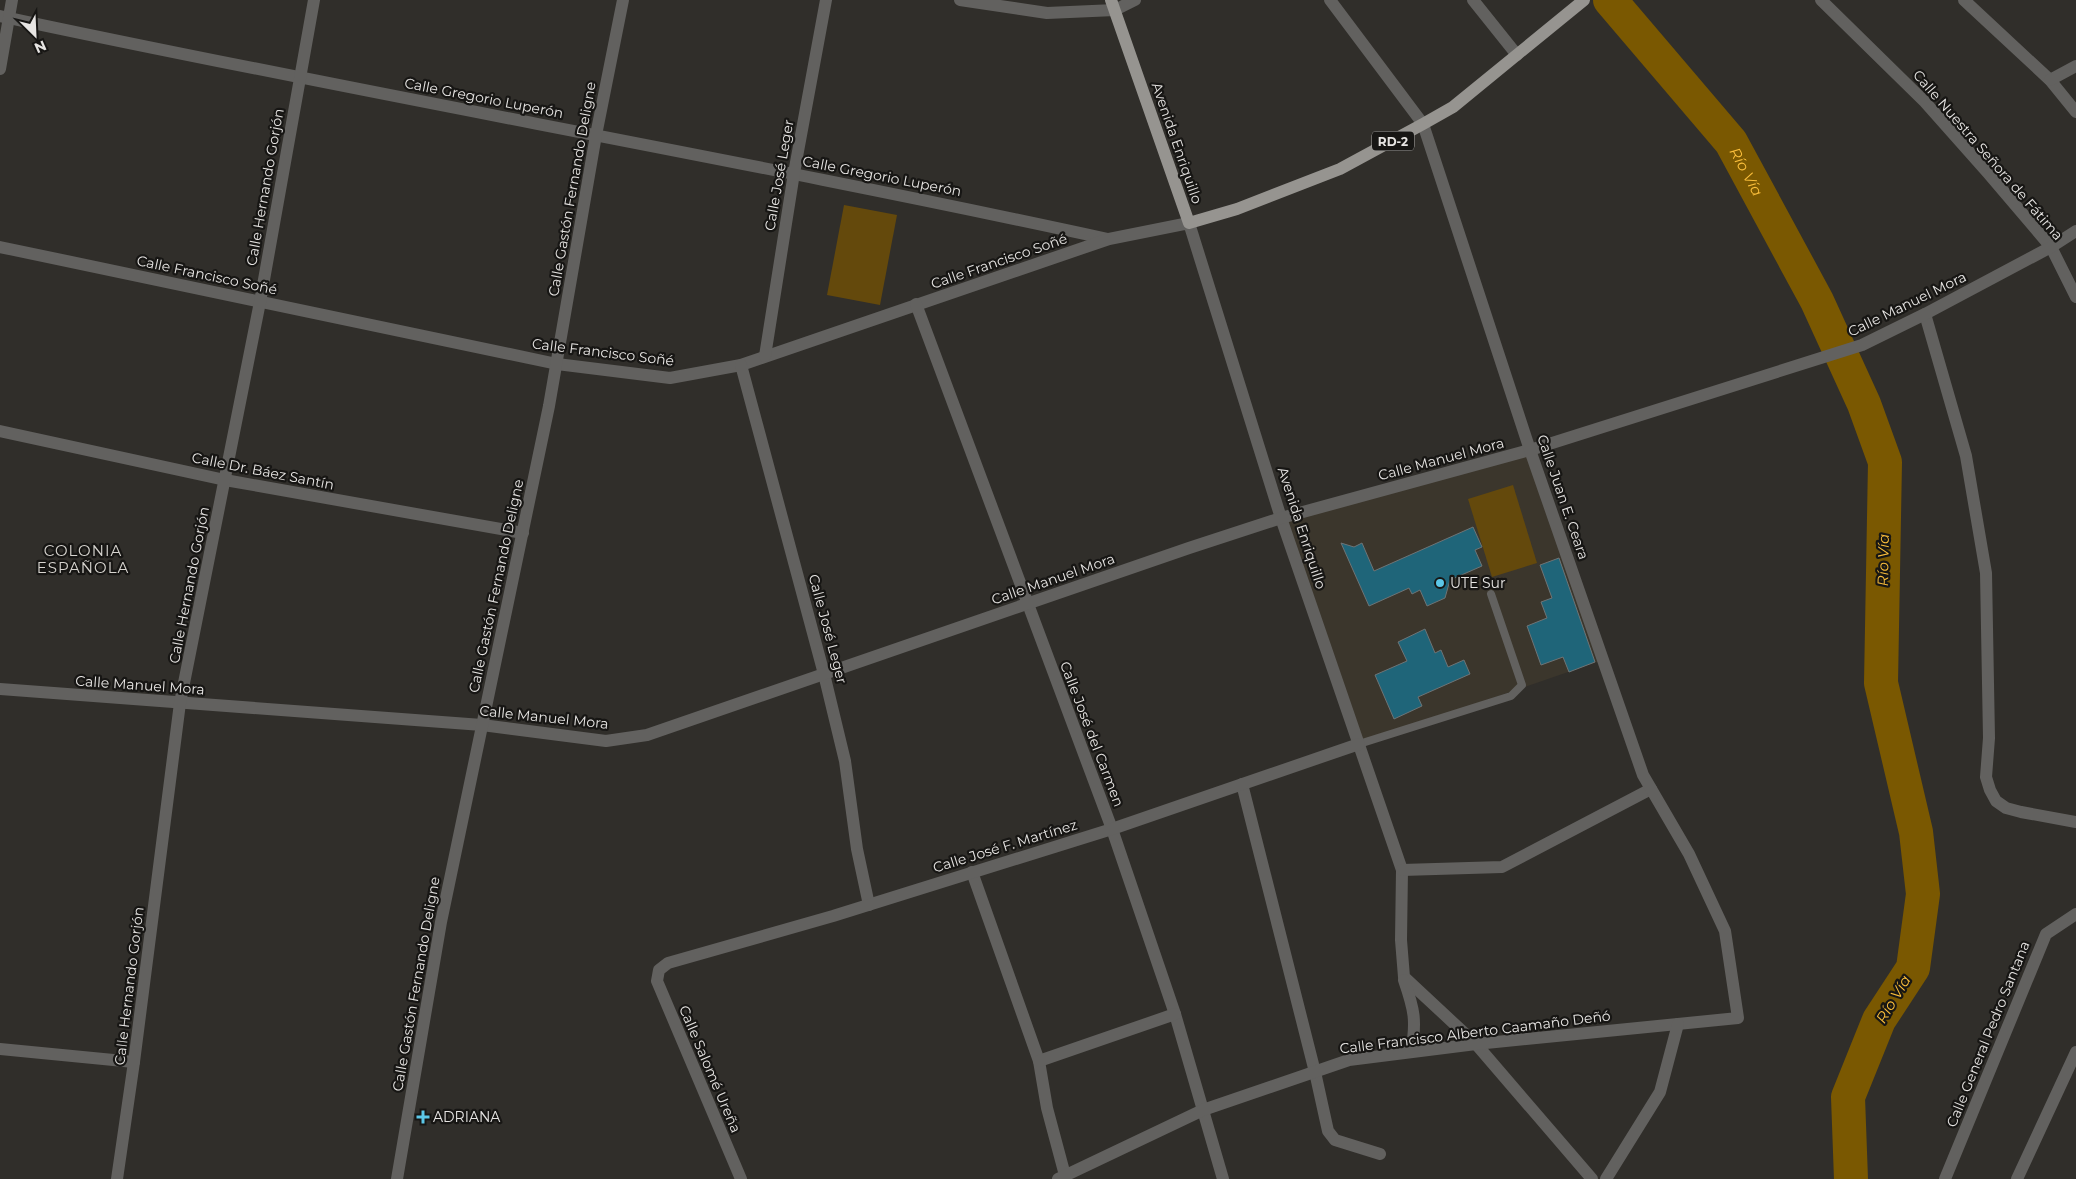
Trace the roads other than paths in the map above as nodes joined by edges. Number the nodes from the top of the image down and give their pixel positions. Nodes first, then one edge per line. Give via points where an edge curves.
1 (12, 0) edge
2 (314, 0) edge
3 (623, 0) edge
4 (826, 0) edge
5 (960, 0) edge
6 (1135, 0) edge
7 (1330, 0) edge
8 (1473, 0) edge
9 (1584, 0) edge
10 (1821, 0) edge
11 (1964, 0) edge
12 (1113, 5) edge
13 (5, 17) edge
14 (1517, 55) junction
15 (2076, 66) edge
16 (0, 69) edge
17 (300, 77) junction
18 (2050, 80) junction
19 (2076, 112) edge
20 (1424, 124) junction
21 (596, 135) junction
22 (794, 173) junction
23 (1189, 223) junction
24 (2076, 231) edge
25 (1109, 239) junction
26 (0, 247) edge
27 (2050, 247) junction
28 (2076, 297) edge
29 (260, 302) junction
30 (916, 304) junction
31 (1925, 314) junction
32 (765, 356) junction
33 (557, 364) junction
34 (741, 365) junction
35 (0, 431) edge
36 (1530, 450) junction
37 (225, 480) junction
38 (1282, 518) junction
39 (523, 532) junction
40 (1491, 594) dead end
41 (1027, 604) junction
42 (824, 674) junction
43 (0, 690) edge
44 (180, 703) junction
45 (482, 725) junction
46 (1359, 744) junction
47 (1242, 784) junction
48 (1651, 789) junction
49 (2076, 822) edge
50 (1112, 829) junction
51 (1402, 870) junction
52 (972, 872) junction
53 (869, 905) junction
54 (2076, 914) edge
55 (659, 970) joint
56 (1404, 977) junction
57 (1175, 1014) junction
58 (1738, 1018) joint
59 (1678, 1024) junction
60 (1476, 1044) junction
61 (0, 1049) edge
62 (1411, 1052) junction
63 (2076, 1052) edge
64 (1039, 1061) junction
65 (134, 1062) junction
66 (1315, 1072) junction
67 (1203, 1110) junction
68 (1380, 1154) dead end
69 (1063, 1178) edge
70 (117, 1179) edge
71 (397, 1179) edge
72 (740, 1179) edge
73 (1223, 1179) edge
74 (1592, 1179) edge
75 (1606, 1179) edge
76 (1945, 1179) edge
77 (2016, 1179) edge

1 - 13 street
2 - 17 street, Calle Hernando Gorjón
3 - 21 street, Calle Gastón Fernando Deligne
4 - 22 street, Calle José Leger
5 - 12 street via 1046,13
6 - 12 street
7 - 20 street, Calle Juan E. Ceara
8 - 14 street
9 - 14 main road, RD-2
10 - 27 street, Calle Nuestra Señora de Fátima via 1925,102
11 - 18 street
12 - 23 main road, Avenida Enriquillo
13 - 16 street
13 - 17 street, Calle Gregorio Luperón
14 - 20 main road, RD-2 via 1453,107
15 - 18 street
17 - 21 street, Calle Gregorio Luperón
17 - 29 street, Calle Hernando Gorjón
18 - 19 street
20 - 23 main road, RD-2 via 1340,169 1237,209
20 - 36 street, Calle Juan E. Ceara
21 - 22 street, Calle Gregorio Luperón
21 - 33 street, Calle Gastón Fernando Deligne
22 - 25 street, Calle Gregorio Luperón
22 - 32 street, Calle José Leger
23 - 25 street, Calle Francisco Soñé
23 - 38 street, Avenida Enriquillo
24 - 27 street, Calle Manuel Mora
25 - 30 street, Calle Francisco Soñé
26 - 29 street, Calle Francisco Soñé
27 - 28 street, Calle Nuestra Señora de Fátima
27 - 31 street, Calle Manuel Mora
29 - 33 street, Calle Francisco Soñé
29 - 37 street, Calle Hernando Gorjón
30 - 32 street, Calle Francisco Soñé
30 - 41 street, Calle José del Carmen
31 - 36 street, Calle Manuel Mora via 1862,345
31 - 49 street via 1966,456 1986,573 1989,738 1986,777 1996,801 2006,808
32 - 34 street, Calle Francisco Soñé
33 - 34 street, Calle Francisco Soñé via 670,378
33 - 39 street, Calle Gastón Fernando Deligne
34 - 42 street, Calle José Leger
35 - 37 street, Calle Dr. Báez Santín
36 - 38 street, Calle Manuel Mora
36 - 48 street, Calle Juan E. Ceara via 1643,775
37 - 39 street, Calle Dr. Báez Santín
37 - 44 street, Calle Hernando Gorjón
38 - 41 street, Calle Manuel Mora
38 - 46 street, Avenida Enriquillo
39 - 45 street, Calle Gastón Fernando Deligne
40 - 46 lane via 1522,685 1512,696
41 - 42 street, Calle Manuel Mora
41 - 50 street, Calle José del Carmen
42 - 45 street, Calle Manuel Mora via 647,735 606,741
42 - 53 street, Calle José Leger via 846,760 857,848
43 - 44 street, Calle Manuel Mora
44 - 45 street, Calle Manuel Mora
44 - 65 street, Calle Hernando Gorjón
45 - 71 street, Calle Gastón Fernando Deligne via 441,922
46 - 47 street, Calle José F. Martínez
46 - 51 street, Avenida Enriquillo
47 - 50 street, Calle José F. Martínez
47 - 66 street
48 - 51 street via 1502,866
48 - 58 street, Calle Juan E. Ceara via 1689,854 1725,931
50 - 52 street, Calle José F. Martínez
50 - 57 street, Calle José del Carmen
51 - 56 street, Avenida Enriquillo via 1400,940
52 - 53 street, Calle José F. Martínez
52 - 64 street
53 - 55 street, Calle José F. Martínez via 668,963
54 - 76 street, Calle General Pedro Santana via 2046,934
55 - 72 street, Calle Salomé Ureña via 657,982
56 - 60 street
56 - 62 street, Avenida Enriquillo via 1414,1009
57 - 64 street
57 - 67 street, Calle José del Carmen
58 - 59 street, Calle Francisco Alberto Caamaño Deñó
59 - 60 street, Calle Francisco Alberto Caamaño Deñó
59 - 75 street via 1660,1092
60 - 62 street, Calle Francisco Alberto Caamaño Deñó
60 - 74 street
61 - 65 street
62 - 66 street, Calle Francisco Alberto Caamaño Deñó via 1349,1060
63 - 77 street
64 - 69 street
65 - 70 street, Calle Hernando Gorjón
66 - 67 street, Calle Francisco Alberto Caamaño Deñó
66 - 68 street via 1328,1131 1335,1140
67 - 69 street, Calle Francisco Alberto Caamaño Deñó
67 - 73 street, Calle José del Carmen

